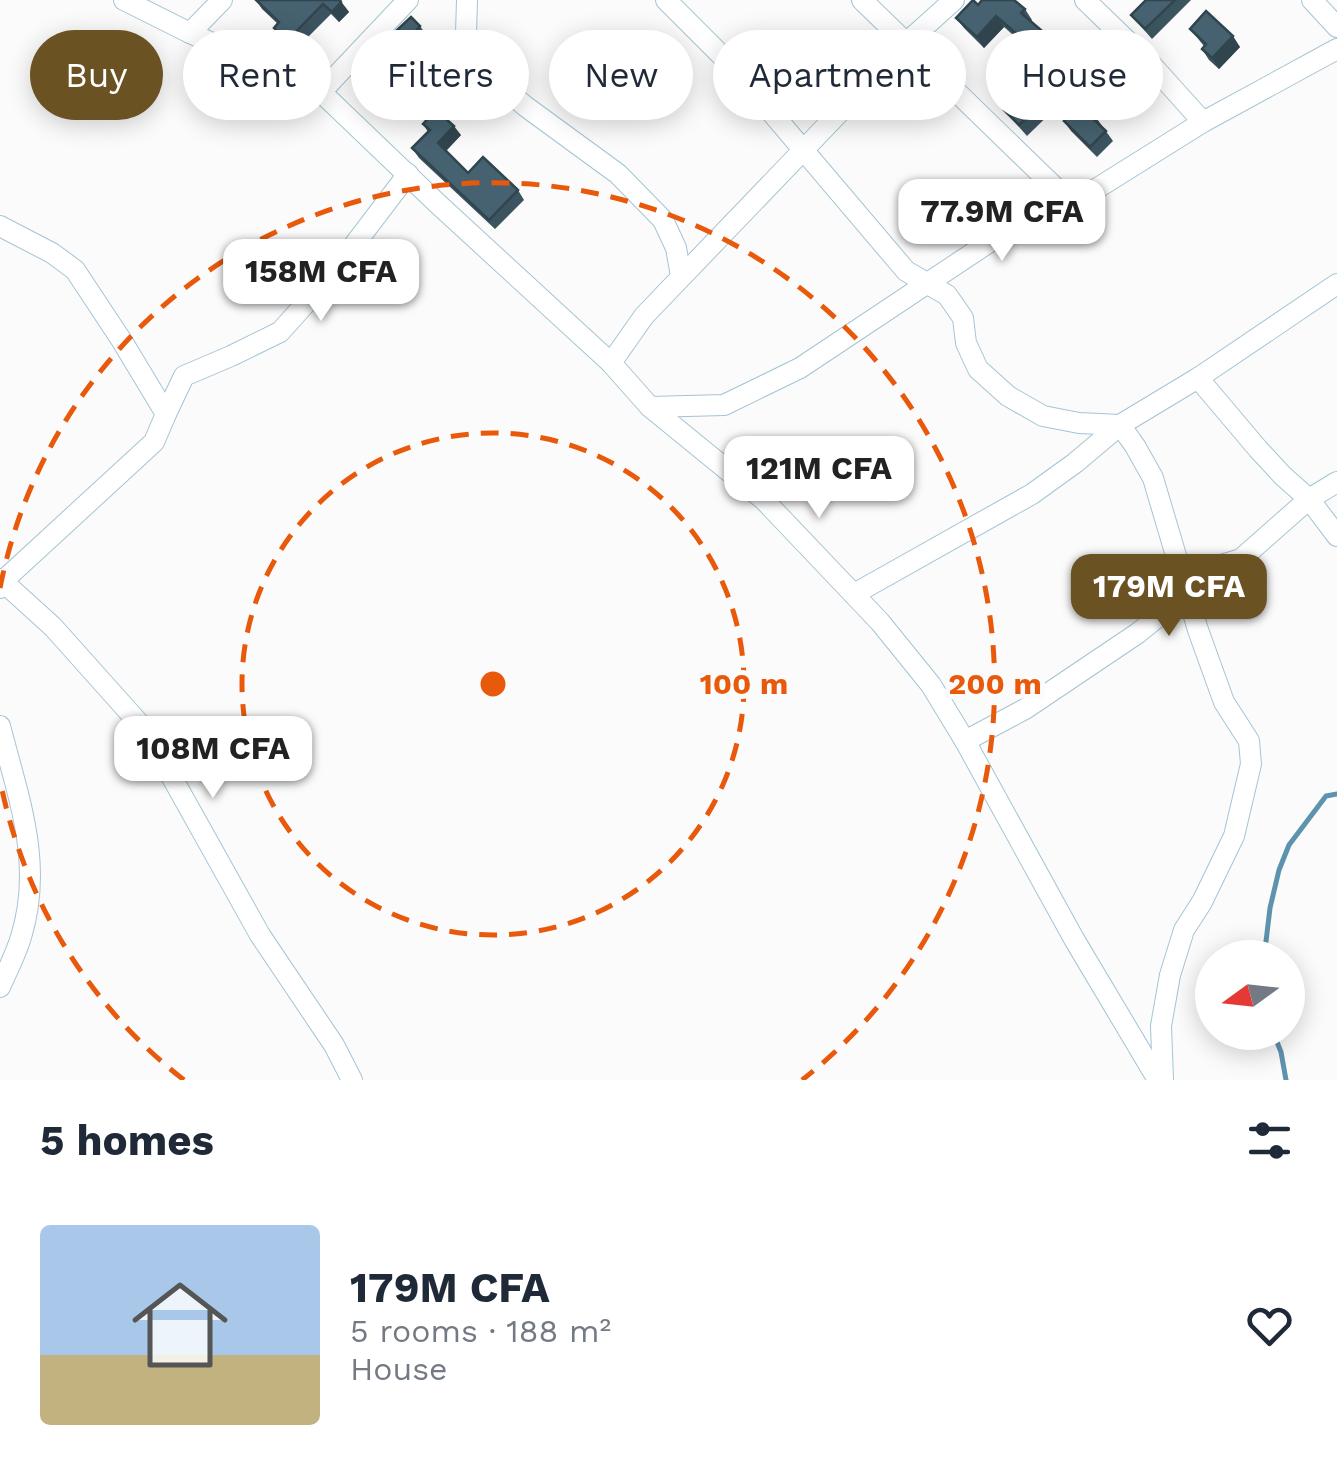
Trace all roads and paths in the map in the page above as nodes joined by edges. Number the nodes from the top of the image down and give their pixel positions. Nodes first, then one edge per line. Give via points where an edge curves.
1 (124, 0) edge
2 (222, 0) edge
3 (408, 0) edge
4 (467, 0) edge
5 (666, 0) edge
6 (862, 0) edge
7 (954, 0) edge
8 (1085, 0) edge
9 (1312, 0) edge
10 (1337, 27) edge
11 (184, 30) edge
12 (193, 30) edge
13 (891, 30) edge
14 (921, 30) edge
15 (1337, 49) edge
16 (331, 81) edge
17 (331, 101) edge
18 (966, 102) edge
19 (831, 120) edge
20 (1203, 122) junction
21 (804, 148) junction
22 (408, 174) junction
23 (1072, 204) junction
24 (0, 226) edge
25 (681, 276) junction
26 (929, 284) junction
27 (1337, 284) edge
28 (611, 363) junction
29 (1198, 378) junction
30 (650, 408) junction
31 (166, 414) junction
32 (1120, 425) junction
33 (1337, 482) edge
34 (1310, 499) junction
35 (1337, 536) edge
36 (1, 583) edge
37 (1186, 593) junction
38 (854, 594) junction
39 (0, 726) edge
40 (966, 742) junction
41 (0, 987) edge
42 (352, 1080) edge
43 (1160, 1080) edge

1 - 11 street
2 - 12 street
3 - 16 street
4 - 25 street via 466,34 474,56 525,106 618,174 663,220
5 - 21 street
6 - 13 street
7 - 14 street
8 - 20 street
9 - 10 street
15 - 20 street
17 - 22 street
18 - 23 street
19 - 21 street
20 - 23 street
21 - 25 street
21 - 26 street via 906,271
22 - 28 street
22 - 31 street via 280,332 184,376
23 - 26 street via 1000,236
24 - 31 street via 75,270
25 - 28 street
26 - 30 street via 800,368 724,404
26 - 32 street via 948,295 978,369 1008,396 1043,416
27 - 29 street
28 - 30 street
29 - 32 street
29 - 34 street
30 - 38 street via 764,500
31 - 36 street via 154,442
32 - 37 street via 1153,478
32 - 38 street via 1032,494
33 - 34 street
34 - 35 street
34 - 37 street via 1241,559 1211,568
36 - 42 street via 53,627 146,731 260,935
37 - 40 street via 1025,709
37 - 43 street via 1224,702 1249,741 1251,764 1234,836 1184,930 1170,975 1160,1026
38 - 40 street via 931,684
39 - 41 street via 24,811 30,870 21,938
40 - 43 street

